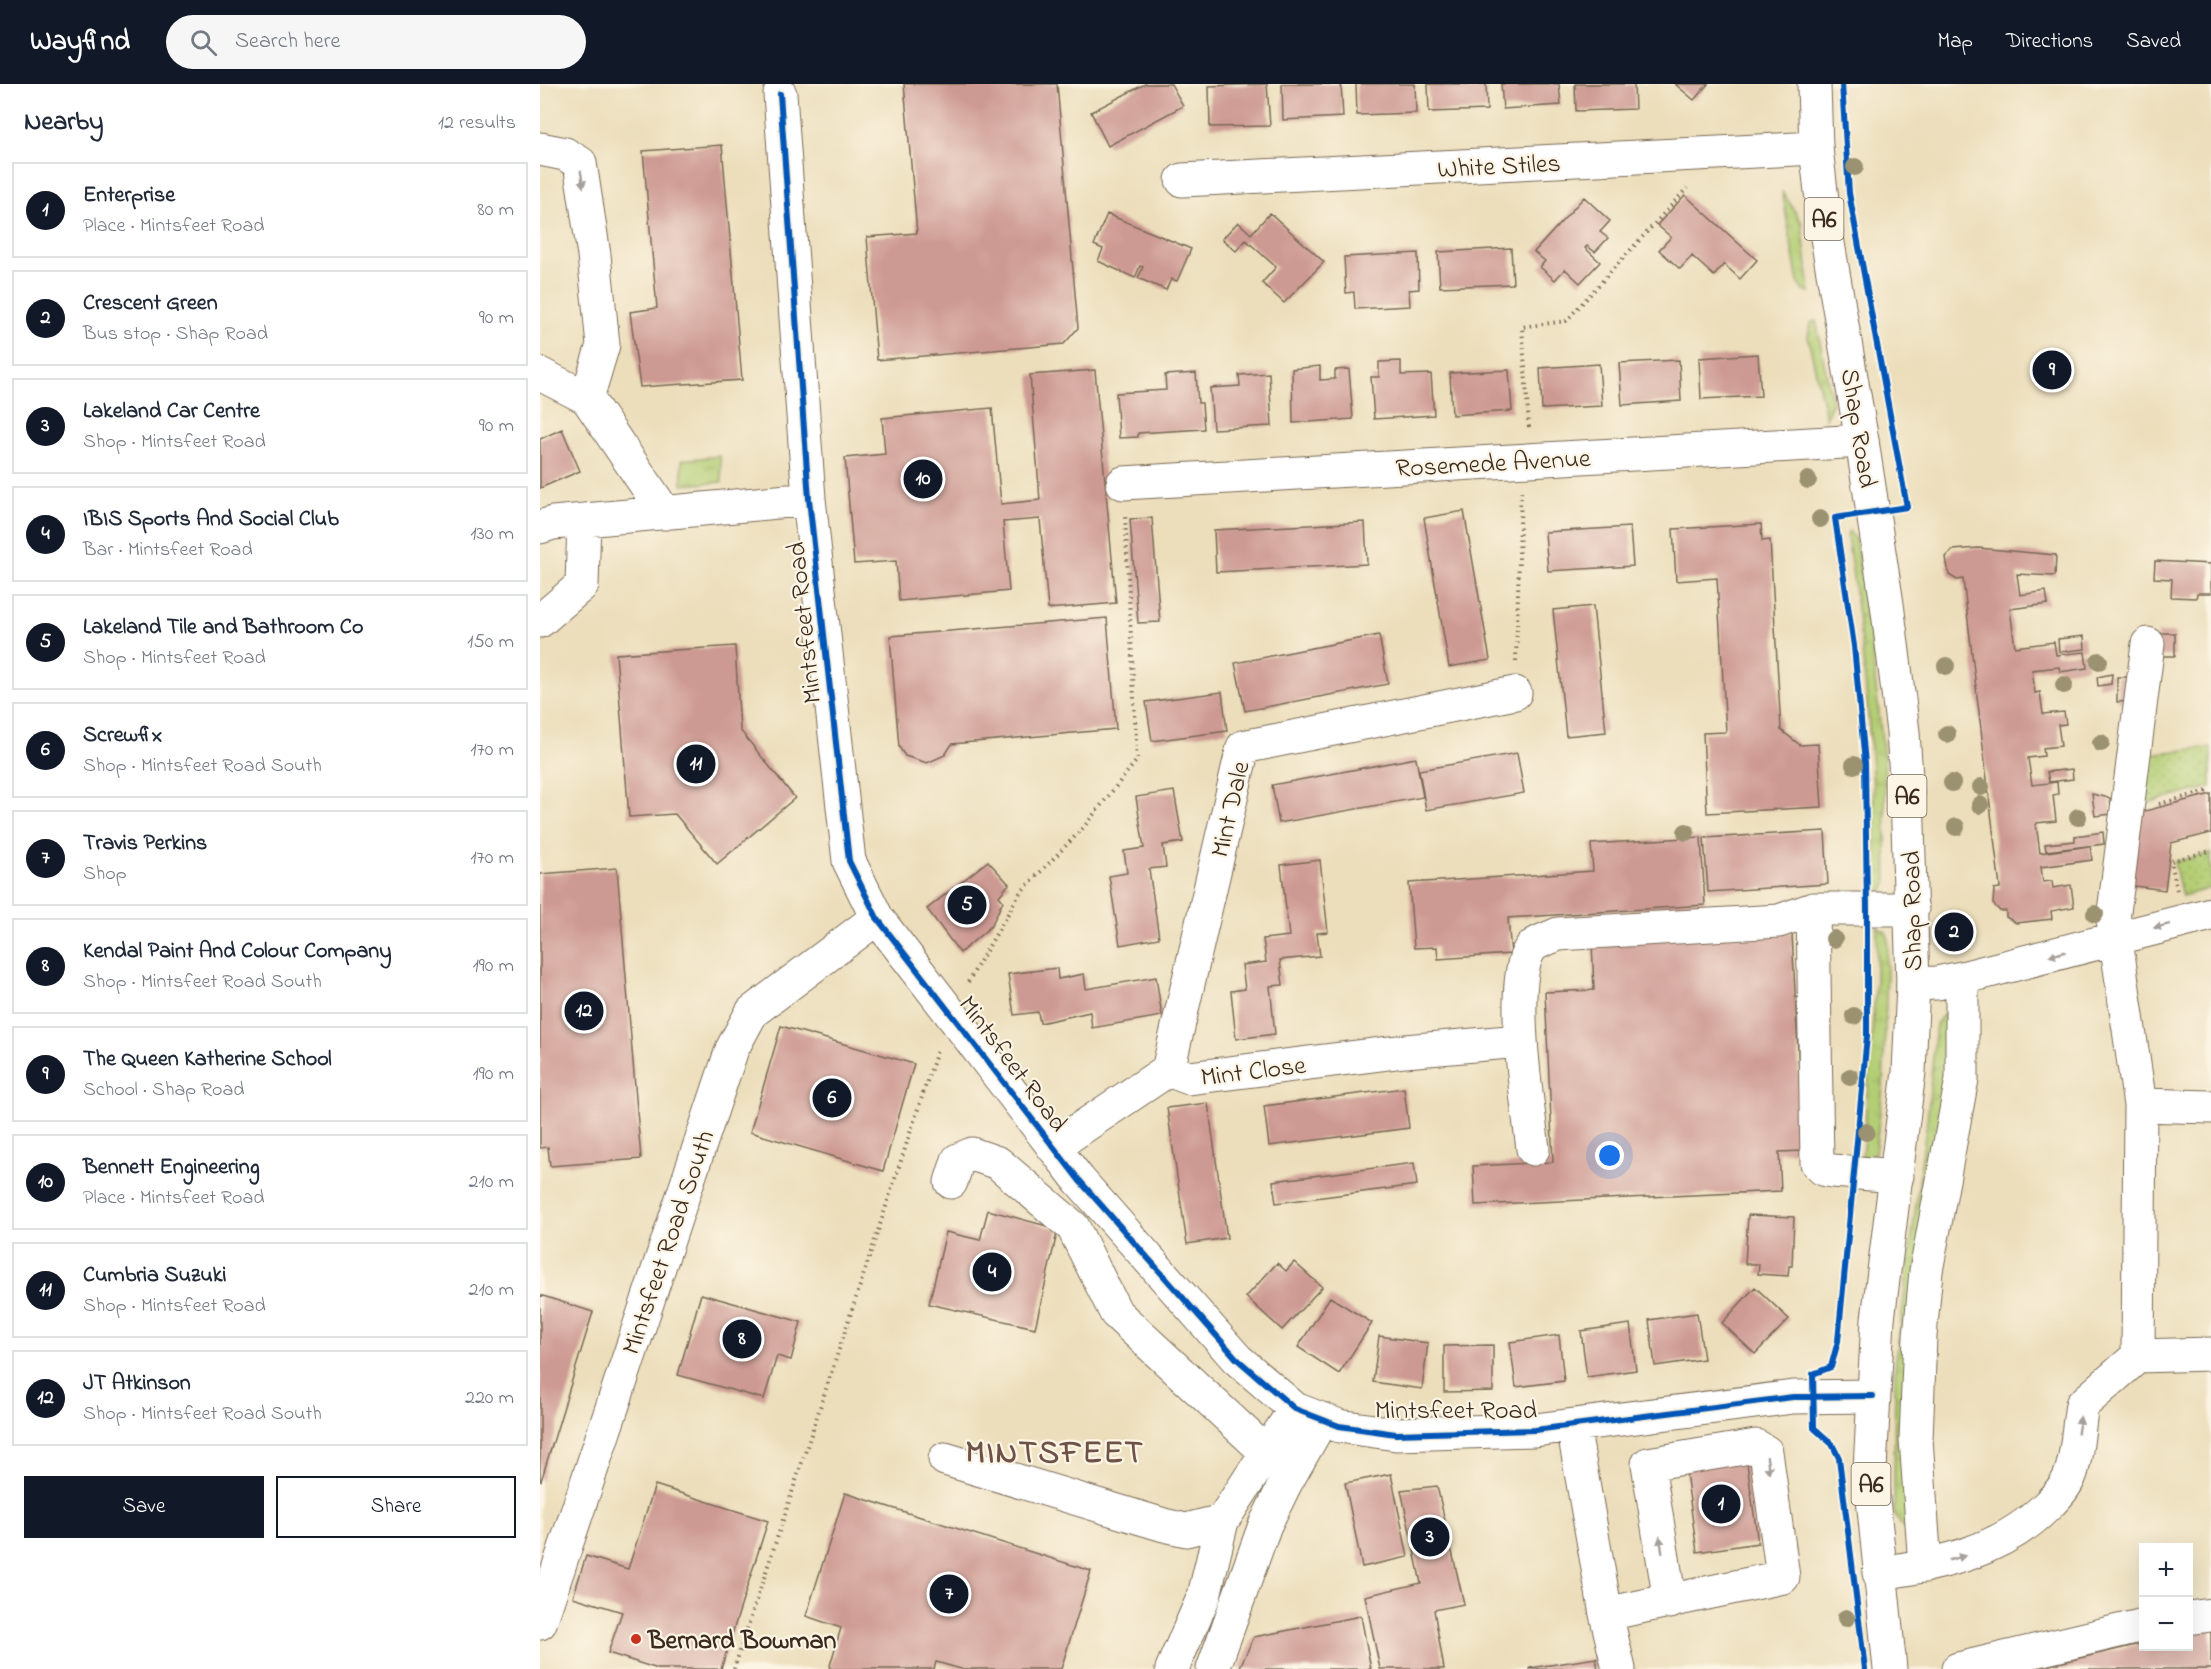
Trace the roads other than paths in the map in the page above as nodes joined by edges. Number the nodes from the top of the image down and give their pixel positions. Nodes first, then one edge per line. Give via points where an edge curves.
1 (1814, 84) edge
2 (780, 94) dead end
3 (1816, 148) junction
4 (540, 149) edge
5 (1182, 180) dead end
6 (540, 374) edge
7 (587, 398) junction
8 (1863, 441) junction
9 (1123, 483) road end
10 (809, 499) junction
11 (665, 513) junction
12 (584, 520) junction
13 (540, 528) edge
14 (540, 621) edge
15 (2148, 644) dead end
16 (1515, 693) road end
17 (1813, 909) junction
18 (1912, 909) junction
19 (2211, 914) edge
20 (877, 918) junction
21 (2114, 938) junction
22 (1962, 978) junction
23 (1913, 984) junction
24 (1520, 1041) junction
25 (1168, 1070) junction
26 (2140, 1105) junction
27 (2211, 1107) edge
28 (1053, 1147) junction
29 (1533, 1149) dead end
30 (1897, 1176) junction
31 (951, 1182) dead end
32 (2211, 1354) edge
33 (2138, 1356) junction
34 (1874, 1396) junction
35 (1309, 1414) junction
36 (1573, 1426) junction
37 (1267, 1453) junction
38 (945, 1460) dead end
39 (1222, 1521) junction
40 (1925, 1566) junction
41 (1879, 1573) junction
42 (1670, 1602) junction
43 (542, 1608) edge
44 (1606, 1614) junction
45 (2211, 1615) edge
46 (2193, 1617) edge
47 (2139, 1625) edge
48 (1172, 1669) edge
49 (1213, 1669) edge
50 (1619, 1669) edge
51 (1890, 1669) edge
52 (1958, 1669) edge

1 - 3 main road, Shap Road / A6
2 - 10 main road, Mintsfeet Road
3 - 5 main road, White Stiles
3 - 8 main road, Shap Road / A6 via 1825,226
4 -> 7 main road via 565,154 580,164 603,345
6 - 7 main road
7 - 11 main road
8 - 9 main road, Rosemede Avenue via 1526,473
8 - 18 main road, Shap Road / A6 via 1903,732
10 - 11 main road
10 - 20 main road, Mintsfeet Road via 849,861
11 - 12 main road
12 - 13 main road
12 - 14 main road via 582,585
15 - 21 main road via 2113,920
16 - 25 main road, Mint Dale via 1243,747
17 - 18 main road
17 - 24 main road via 1779,921 1558,934 1531,947 1522,966
17 - 30 main road via 1817,1163 1833,1171
18 - 23 main road, Shap Road / A6
19 -> 21 main road
20 - 28 main road, Mintsfeet Road
20 - 43 main road, Mintsfeet Road South via 752,1012 732,1049
21 -> 22 main road
21 - 26 main road
22 - 23 main road
22 - 40 main road via 1962,1079 1926,1270 1920,1336 1916,1439
23 - 30 main road, Shap Road / A6 via 1909,1072
24 - 25 main road, Mint Close via 1189,1077
24 - 29 main road
25 - 28 main road, Mint Close
26 - 27 main road
26 - 33 main road
28 - 35 main road, Mintsfeet Road via 1237,1359
30 - 34 main road, Shap Road / A6 via 1878,1319
31 - 37 main road via 958,1160 972,1154 998,1163 1073,1227 1116,1313
32 - 33 main road
40 -> 33 main road via 1970,1554 2011,1536 2040,1513 2071,1474 2082,1404
34 - 36 main road, Mintsfeet Road via 1793,1397
34 - 41 main road, Shap Road / A6 via 1870,1469
35 - 36 main road, Mintsfeet Road via 1339,1426 1396,1434
35 - 37 main road
35 - 49 main road
36 - 44 main road
37 - 39 main road
38 - 39 main road via 1186,1530
39 - 48 main road via 1204,1596
40 - 41 main road
41 - 51 main road, Shap Road / A6
42 -> 42 main road via 1648,1464 1756,1446 1767,1452 1783,1577
42 - 44 main road
44 - 50 main road
45 - 46 main road
47 - 52 main road

